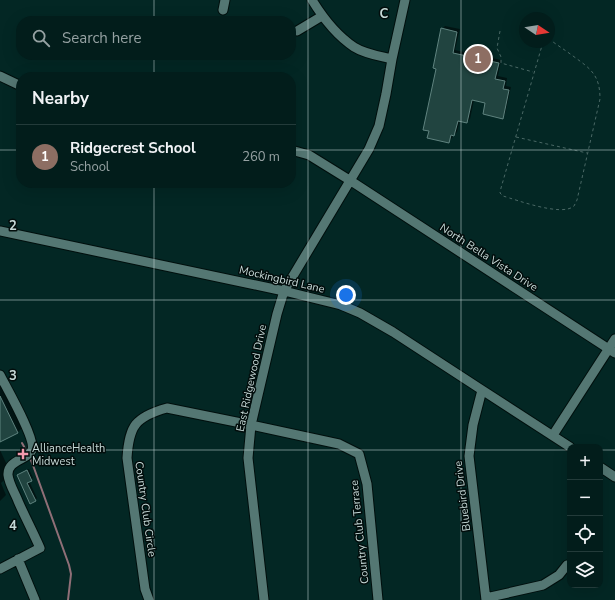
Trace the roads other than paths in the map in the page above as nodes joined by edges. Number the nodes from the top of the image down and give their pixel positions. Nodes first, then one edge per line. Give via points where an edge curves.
1 (225, 0) edge
2 (312, 0) edge
3 (405, 0) edge
4 (223, 10) dead end
5 (322, 16) junction
6 (297, 31) dead end
7 (392, 59) junction
8 (0, 76) edge
9 (16, 84) edge
10 (296, 151) edge
11 (351, 181) junction
12 (0, 231) edge
13 (284, 291) junction
14 (615, 339) edge
15 (612, 351) edge
16 (0, 375) edge
17 (482, 390) junction
18 (251, 425) junction
19 (553, 435) junction
20 (567, 445) edge
21 (603, 469) edge
22 (615, 477) edge
23 (18, 559) junction
24 (567, 564) dead end
25 (0, 569) edge
26 (486, 599) edge
27 (35, 600) edge
28 (149, 600) edge
29 (264, 600) edge
30 (378, 600) edge

1 - 4 street
2 - 5 street
3 - 7 street, East Ridgewood Drive
5 - 6 street
5 - 7 street via 354,47
7 - 11 street, East Ridgewood Drive via 379,126
8 - 9 street
10 - 11 street, North Bella Vista Drive via 309,155
11 - 13 street, East Ridgewood Drive
11 - 15 street, North Bella Vista Drive
12 - 13 street, Mockingbird Lane
13 - 17 street, Mockingbird Lane via 341,305 360,313
13 - 18 street, East Ridgewood Drive
14 - 15 street
15 - 19 street
16 - 23 street via 33,445 30,454 13,464 8,475 40,548
17 - 19 street, Mockingbird Lane
17 - 26 street, Bluebird Drive via 473,425 469,456
18 - 28 street, Country Club Circle via 167,408 140,419 131,431 127,458 145,589
18 - 29 street, East Ridgewood Drive via 248,458
18 - 30 street, Country Club Terrace via 339,444 359,454 367,484
19 - 20 street, Mockingbird Lane
21 - 22 street
23 - 25 street
23 - 27 street
24 - 26 street via 559,575 543,585

